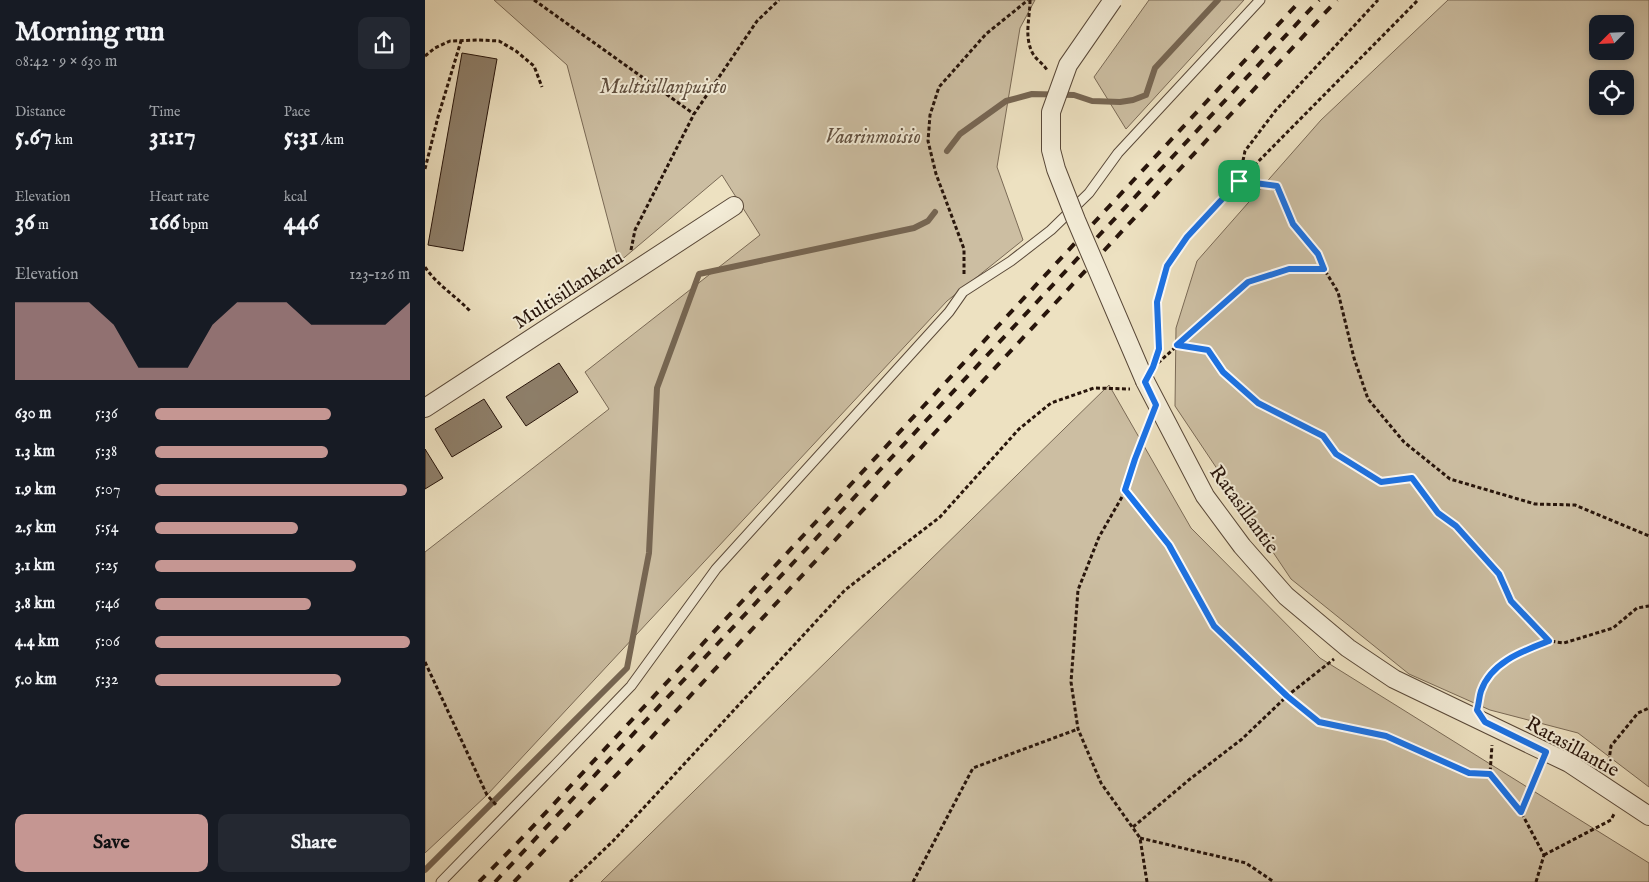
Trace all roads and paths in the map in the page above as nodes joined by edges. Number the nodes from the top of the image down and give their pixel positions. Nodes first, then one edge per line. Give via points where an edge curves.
1 (533, 0) edge
2 (779, 0) edge
3 (1029, 0) edge
4 (1113, 0) edge
5 (1259, 0) edge
6 (1378, 0) edge
7 (1418, 0) edge
8 (461, 41) junction
9 (425, 56) edge
10 (1049, 73) dead end
11 (542, 87) dead end
12 (694, 114) junction
13 (425, 169) edge
14 (1239, 181) junction
15 (734, 206) dead end
16 (425, 267) edge
17 (1324, 269) junction
18 (627, 275) junction
19 (963, 292) junction
20 (471, 312) dead end
21 (1177, 345) junction
22 (1149, 374) junction
23 (1156, 405) junction
24 (425, 408) edge
25 (1125, 490) junction
26 (1649, 536) edge
27 (1649, 606) edge
28 (1549, 641) junction
29 (1348, 648) junction
30 (425, 662) edge
31 (1287, 696) junction
32 (1649, 708) edge
33 (1489, 724) junction
34 (1077, 729) junction
35 (1546, 752) junction
36 (1490, 774) junction
37 (1605, 787) junction
38 (487, 795) dead end
39 (1625, 800) junction
40 (1521, 812) junction
41 (1649, 816) edge
42 (1133, 827) junction
43 (1140, 838) junction
44 (1544, 854) junction
45 (441, 882) edge
46 (570, 882) edge
47 (913, 882) edge
48 (1147, 882) edge
49 (1274, 882) edge
50 (1536, 882) edge

1 - 12 path
2 - 12 path via 757,21
3 - 10 path via 1029,43
3 - 19 path via 986,34 939,87 930,115 928,141 936,174 963,249
4 - 22 street, Ratasillantie, bridge via 1068,66 1051,112 1051,150 1076,220
5 - 19 lane via 1118,153 1089,192 1051,230
6 - 14 path via 1276,110 1245,151
7 - 14 path
8 - 9 path via 450,41
8 - 11 path via 499,41 534,66
8 - 13 path
12 - 18 path via 635,230
14 - 17 path via 1277,186 1293,224 1318,254
14 - 22 path via 1187,237 1167,266 1157,302 1159,349
15 - 18 street, Multisillankatu
16 - 20 path via 435,281
17 - 21 path via 1289,269 1248,282
17 - 26 path via 1338,292 1368,399 1404,442 1450,479 1535,504 1575,505
18 - 24 street, Multisillankatu
19 - 45 lane via 949,312 716,569 631,686
21 - 22 path
21 - 28 path via 1208,350 1223,372 1258,403 1323,436 1336,454 1381,482 1412,478 1438,513 1456,526 1499,574 1511,601
22 - 23 street, Ratasillantie
22 - 46 path via 1130,389 1094,388 1051,403 1019,429 940,517 845,590 613,841
23 - 25 path
23 - 29 street, Ratasillantie via 1205,496 1241,546 1286,596
25 - 31 path via 1169,545 1214,626
25 - 34 path via 1099,537 1078,590 1071,682
27 - 28 path via 1637,608 1613,628 1564,643
28 - 33 path via 1514,654 1494,671 1481,690 1477,710
29 - 31 path
29 - 33 street, Ratasillantie via 1394,679
30 - 38 path
31 - 36 path via 1319,722 1386,736 1469,773
31 - 42 path via 1242,739
32 - 37 path via 1637,713 1611,746
33 - 35 street, Ratasillantie
33 - 36 path
34 - 42 path via 1101,783
34 - 47 path via 973,768
35 - 37 street, Ratasillantie
35 - 40 path
36 - 40 path
37 - 39 street, Ratasillantie
39 - 41 street, Ratasillantie
39 - 44 path via 1611,820
40 - 44 path
42 - 43 path
43 - 48 path
43 - 49 path via 1246,863
44 - 50 path

